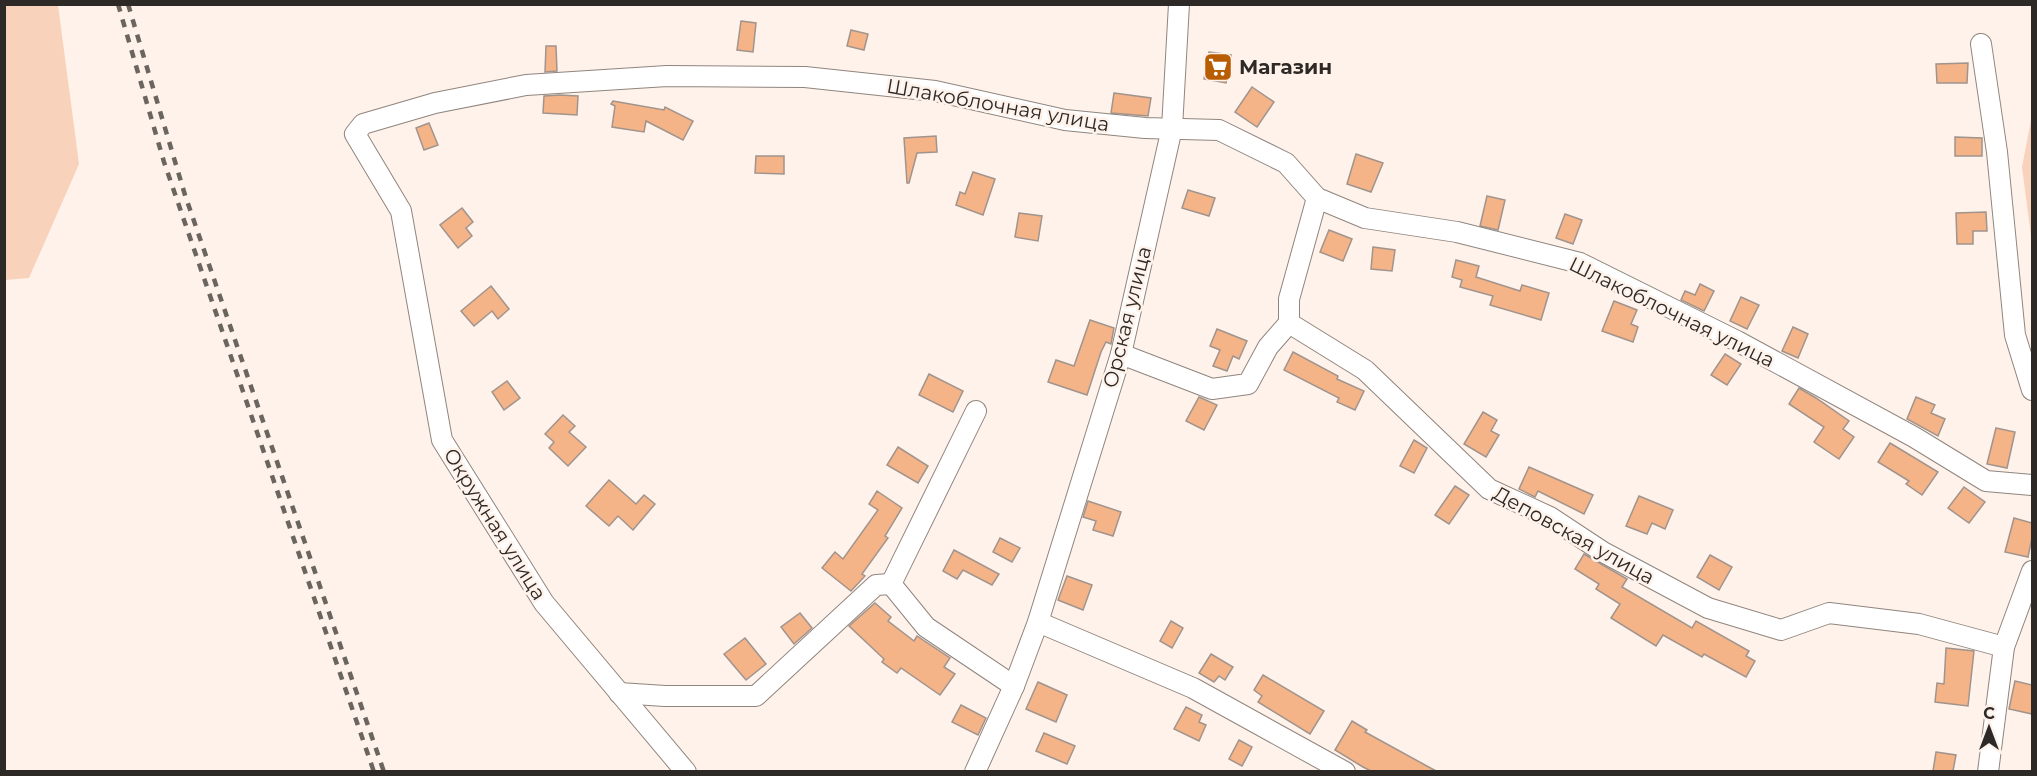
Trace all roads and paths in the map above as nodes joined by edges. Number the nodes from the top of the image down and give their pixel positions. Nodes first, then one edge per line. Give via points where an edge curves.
1 (1179, 4) edge
2 (1980, 44) dead end
3 (1172, 128) junction
4 (355, 134) joint
5 (1317, 198) junction
6 (1289, 323) junction
7 (1121, 354) junction
8 (2032, 390) edge
9 (976, 411) dead end
10 (2032, 485) edge
11 (2032, 571) edge
12 (891, 584) junction
13 (1038, 622) junction
14 (2004, 647) junction
15 (1014, 686) junction
16 (619, 693) junction
17 (686, 771) edge
18 (975, 771) edge
19 (1345, 771) edge
20 (1988, 771) edge

1 - 3 street, Орская улица
2 - 8 street via 2015,335
3 - 4 street, Шлакоблочная улица via 1065,120 935,91 805,77 667,76 526,85 435,103 363,124
3 - 5 street, Шлакоблочная улица via 1219,130 1286,162
3 - 7 street, Орская улица
4 - 16 street, Окружная улица via 401,211 442,440 544,603
5 - 6 street via 1289,299
5 - 10 street, Шлакоблочная улица via 1365,218 1457,232 1580,263 1737,341 1914,437 1986,481
6 - 7 street via 1268,347 1248,384 1212,389
6 - 14 street, Деповская улица via 1365,370 1490,489 1550,517 1604,552 1708,608 1780,630 1829,613 1919,624
7 - 13 street, Орская улица
9 - 12 street
11 - 14 street
12 - 15 street via 926,627
12 - 16 street via 876,585 756,696
13 - 15 street, Орская улица
13 - 19 street via 1193,688
14 - 20 street
15 - 18 street, Орская улица
16 - 17 street, Окружная улица

